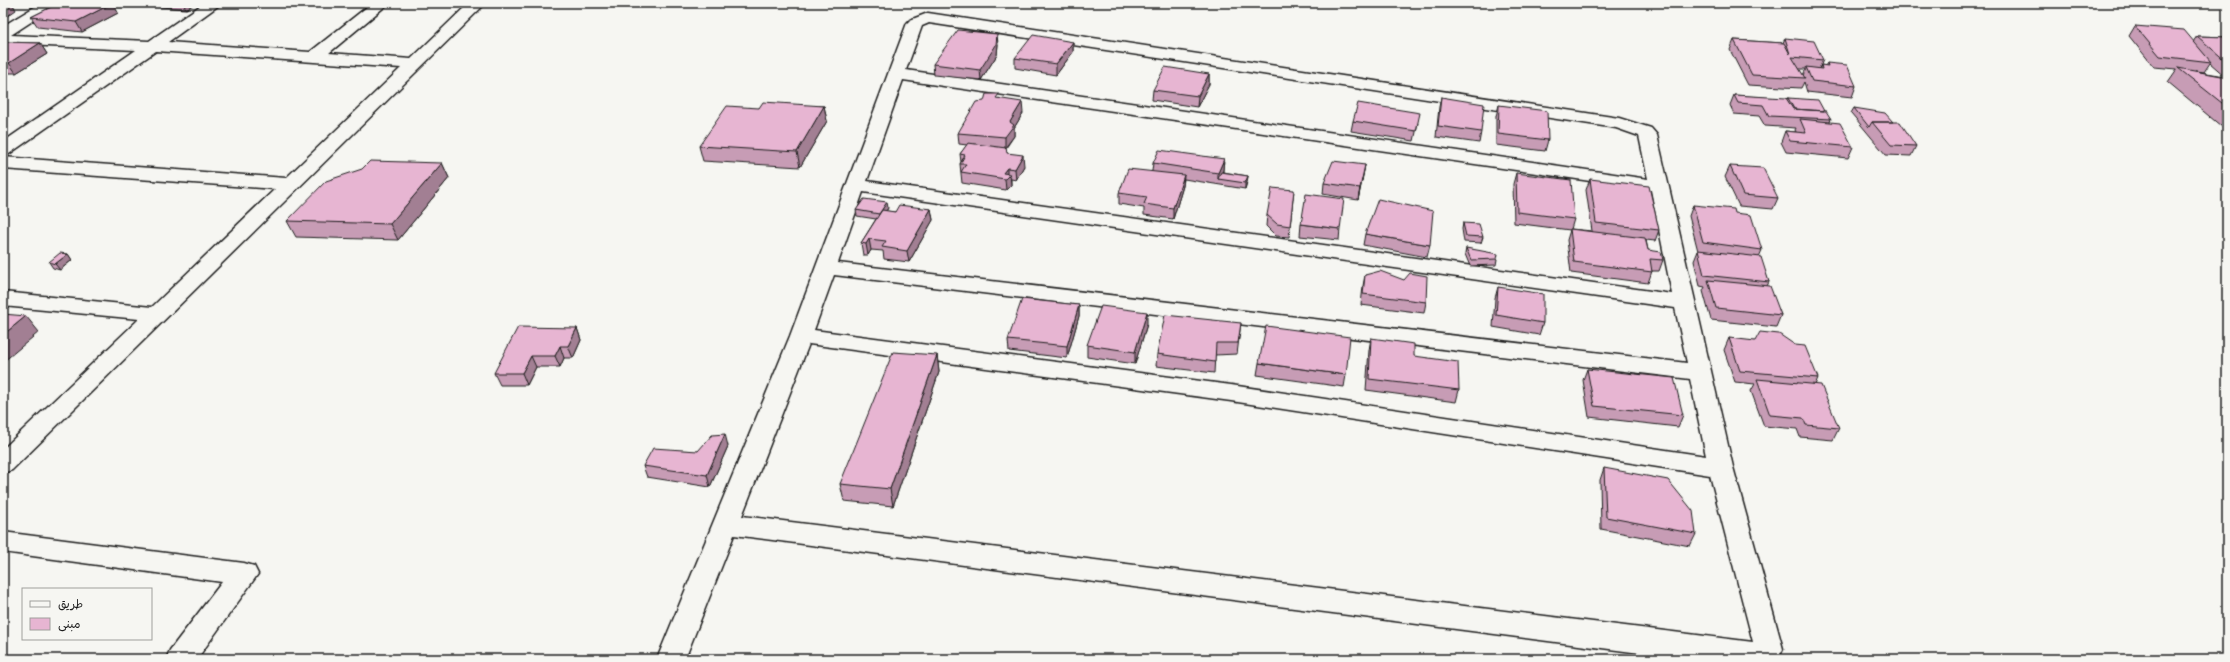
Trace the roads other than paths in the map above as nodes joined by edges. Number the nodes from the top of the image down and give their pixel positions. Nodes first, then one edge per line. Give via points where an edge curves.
1 (52, 3) edge
2 (214, 3) edge
3 (381, 3) edge
4 (478, 3) edge
5 (3, 33) edge
6 (3, 39) edge
7 (153, 46) junction
8 (313, 58) junction
9 (415, 64) junction
10 (896, 74) junction
11 (3, 150) edge
12 (3, 163) edge
13 (290, 184) junction
14 (856, 185) junction
15 (1659, 186) junction
16 (826, 268) junction
17 (3, 299) edge
18 (1685, 303) junction
19 (157, 314) junction
20 (801, 336) junction
21 (1700, 372) junction
22 (3, 464) edge
23 (1721, 467) junction
24 (726, 524) junction
25 (3, 542) edge
26 (180, 659) edge
27 (671, 659) edge

1 - 5 street
2 - 7 street
3 - 8 street
4 - 9 street
6 - 7 street
7 - 8 street
7 - 11 street
8 - 9 street
9 - 13 street
10 - 14 street
10 - 15 street
10 - 15 street via 915,23 928,18 949,20 1619,123 1639,128 1648,135
12 - 13 street
13 - 19 street
14 - 16 street
14 - 18 street
15 - 18 street
16 - 20 street
16 - 21 street
17 - 19 street
18 - 21 street
19 - 22 street
20 - 23 street via 1231,393
20 - 24 street
21 - 23 street
23 - 24 street via 1769,650 1760,654 1750,655
24 - 27 street
25 - 26 street via 244,574

